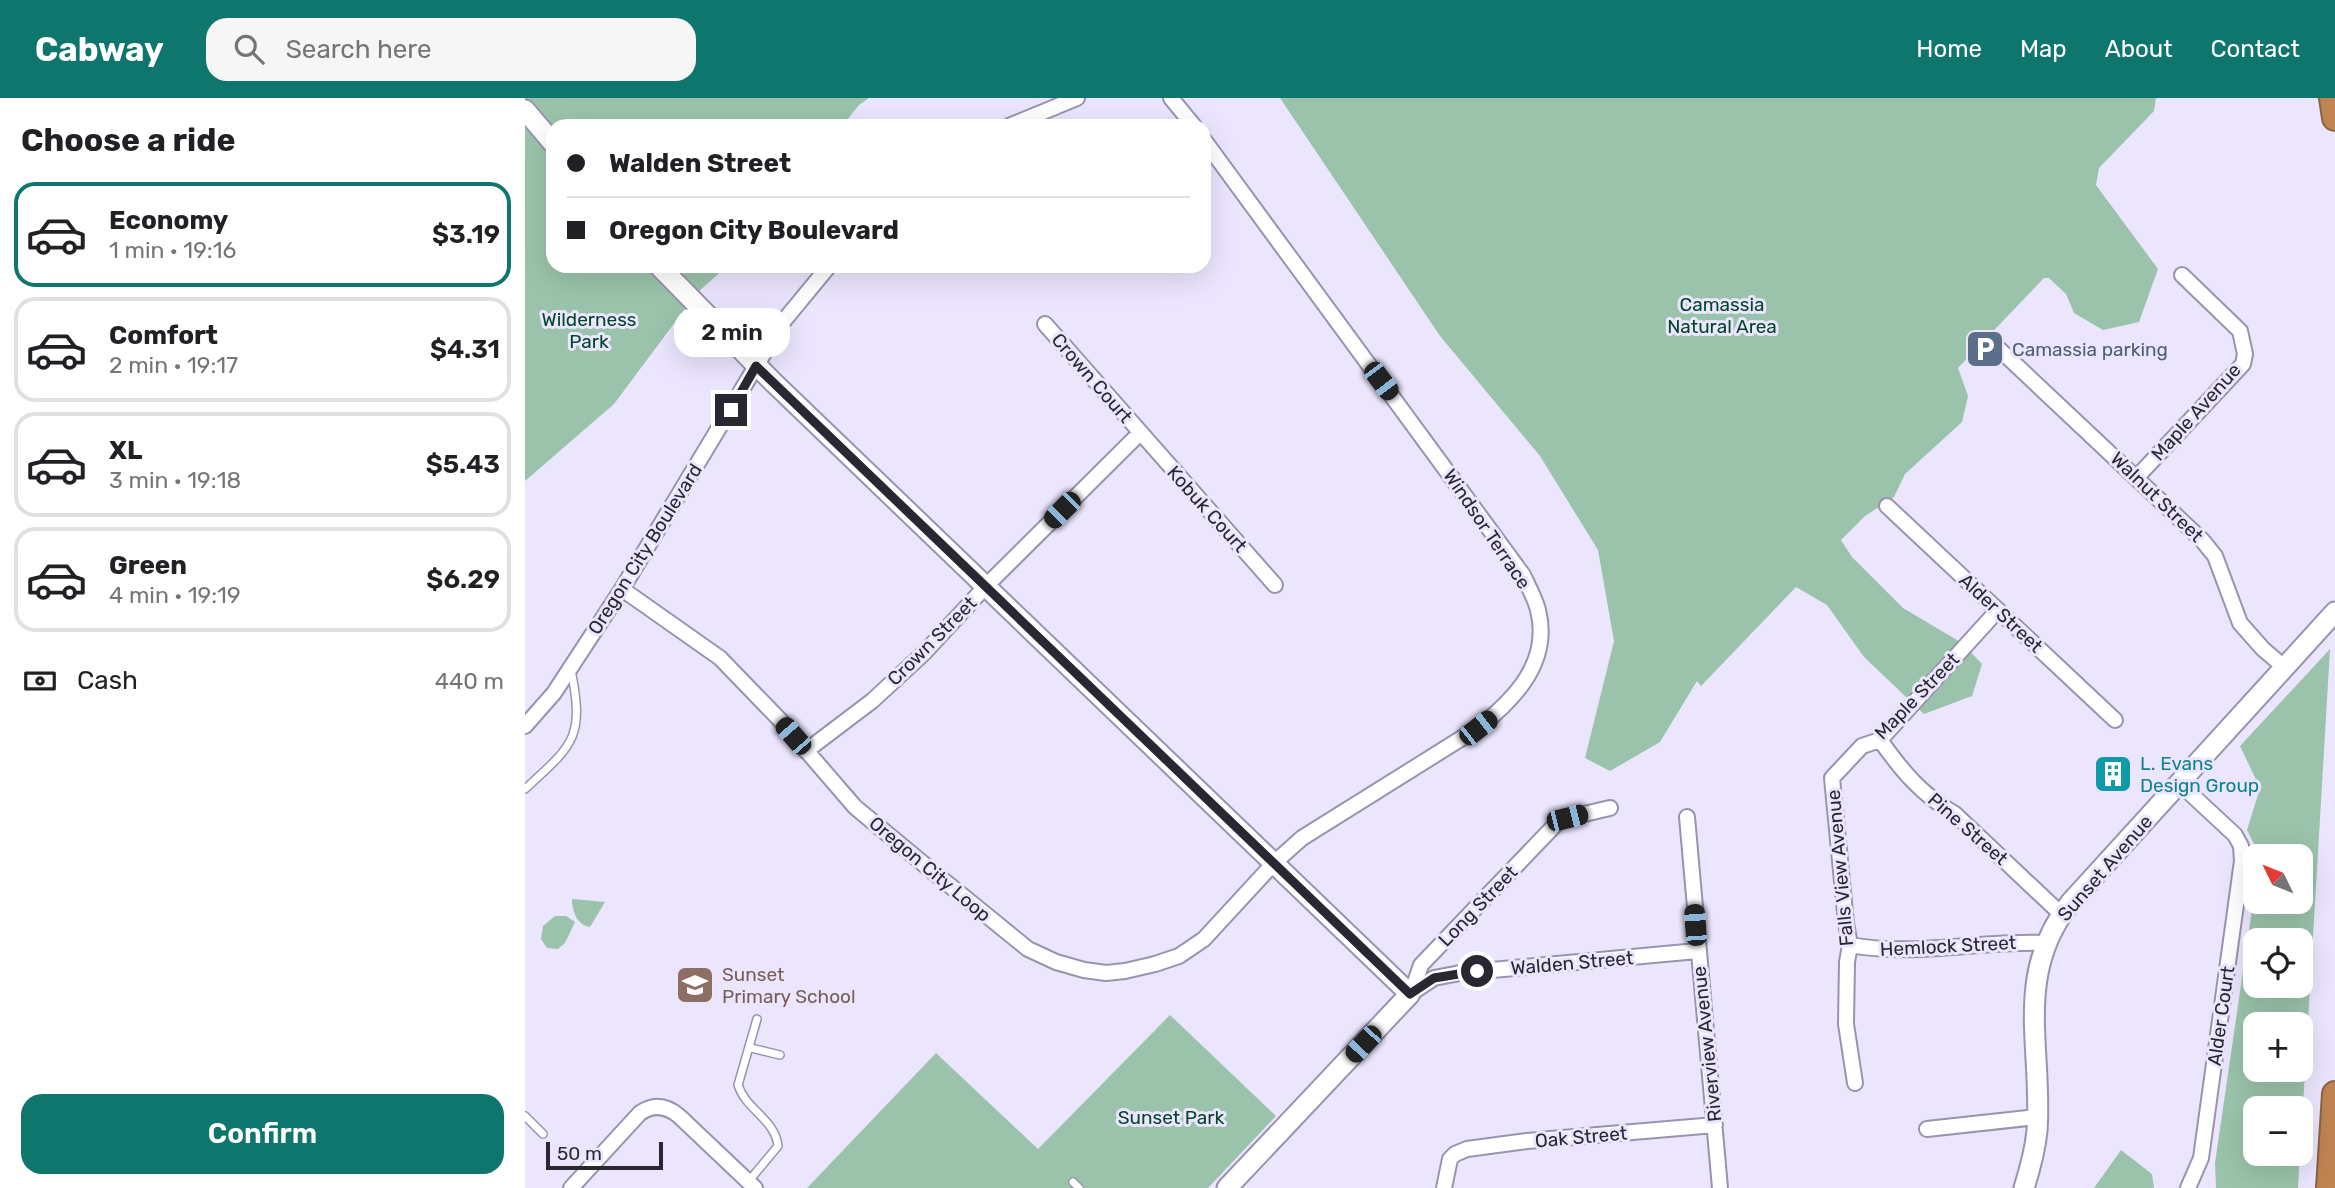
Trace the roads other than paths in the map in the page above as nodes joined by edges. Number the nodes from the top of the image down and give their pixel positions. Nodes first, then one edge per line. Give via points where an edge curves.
1 (1077, 98) edge
2 (1171, 98) edge
3 (2332, 98) edge
4 (525, 110) edge
5 (2335, 118) edge
6 (1026, 119) edge
7 (1188, 119) edge
8 (546, 135) edge
9 (1211, 150) edge
10 (666, 273) edge
11 (823, 273) edge
12 (2182, 275) dead end
13 (1045, 324) dead end
14 (1999, 348) dead end
15 (756, 366) junction
16 (1139, 433) junction
17 (2137, 477) junction
18 (1887, 506) dead end
19 (1275, 585) dead end
20 (986, 586) junction
21 (622, 589) junction
22 (1998, 610) junction
23 (2335, 612) edge
24 (2284, 667) junction
25 (571, 668) junction
26 (2115, 720) dead end
27 (525, 726) edge
28 (1879, 740) junction
29 (806, 751) junction
30 (1832, 778) joint
31 (2179, 783) junction
32 (525, 789) edge
33 (1610, 808) dead end
34 (1687, 817) dead end
35 (1275, 863) junction
36 (2061, 914) junction
37 (2047, 943) junction
38 (1850, 945) junction
39 (1697, 951) junction
40 (1410, 994) junction
41 (757, 1019) dead end
42 (751, 1048) junction
43 (780, 1055) dead end
44 (1855, 1083) dead end
45 (2335, 1094) edge
46 (525, 1116) edge
47 (2037, 1117) junction
48 (1715, 1125) junction
49 (1927, 1129) dead end
50 (543, 1134) dead end
51 (1073, 1182) dead end
52 (752, 1185) edge
53 (571, 1188) edge
54 (1079, 1188) edge
55 (1227, 1188) edge
56 (1444, 1188) edge
57 (1720, 1188) edge
58 (2024, 1188) edge
59 (2188, 1188) edge
60 (2329, 1188) edge

1 - 6 street
2 - 7 street
3 - 5 highway
4 - 8 street
9 - 35 street, Windsor Terrace via 1523,575 1538,611 1539,644 1530,672 1515,696 1478,728 1302,838
10 - 15 street
11 - 15 street via 782,323
12 - 17 street, Maple Avenue via 2240,331 2243,364
13 - 16 street, Crown Court
14 - 17 street, Walnut Street
15 - 20 street
15 - 21 street, Oregon City Boulevard
16 - 19 street, Kobuk Court
16 - 20 street, Crown Street
17 - 24 street, Walnut Street via 2215,556 2240,623
18 - 22 street, Alder Street
20 - 29 street, Crown Street via 872,701
20 - 35 street
21 - 25 street, Oregon City Boulevard
21 - 29 street, Oregon City Loop via 720,659
22 - 26 street, Alder Street
22 - 28 street, Maple Street
23 - 24 street, Sunset Avenue
24 - 31 street, Sunset Avenue
25 - 27 street, Oregon City Boulevard
25 - 32 lane via 577,718 573,740
28 - 30 street, Maple Street via 1862,746
28 - 36 street, Pine Street via 1905,775 1955,814
29 - 35 street, Oregon City Loop via 855,807 1028,948 1084,970 1125,971 1179,956 1204,939
30 - 38 street, Falls View Avenue
31 - 36 street, Sunset Avenue
31 - 59 street, Alder Court via 2235,835 2242,861 2201,1158
33 - 40 street, Long Street via 1557,823 1421,965
34 - 39 street, Riverview Avenue
35 - 40 street
36 - 37 street, Sunset Avenue
37 - 38 street, Hemlock Street via 1907,951
37 - 47 street, Sunset Avenue via 2036,979 2033,1016
38 - 44 street, Falls View Avenue via 1846,1024
39 - 40 street, Walden Street via 1460,973 1434,978
39 - 48 street, Riverview Avenue
40 - 55 street, Long Street
41 - 42 lane
42 - 43 lane
42 - 52 lane via 739,1085 741,1095 772,1127 778,1146
45 - 60 highway
46 - 50 lane
47 - 49 street
47 - 58 street, Sunset Avenue via 2033,1160
48 - 56 street, Oak Street via 1467,1149 1450,1159
48 - 57 street, Riverview Avenue
51 - 54 lane
52 - 53 street via 674,1112 658,1106 640,1113

